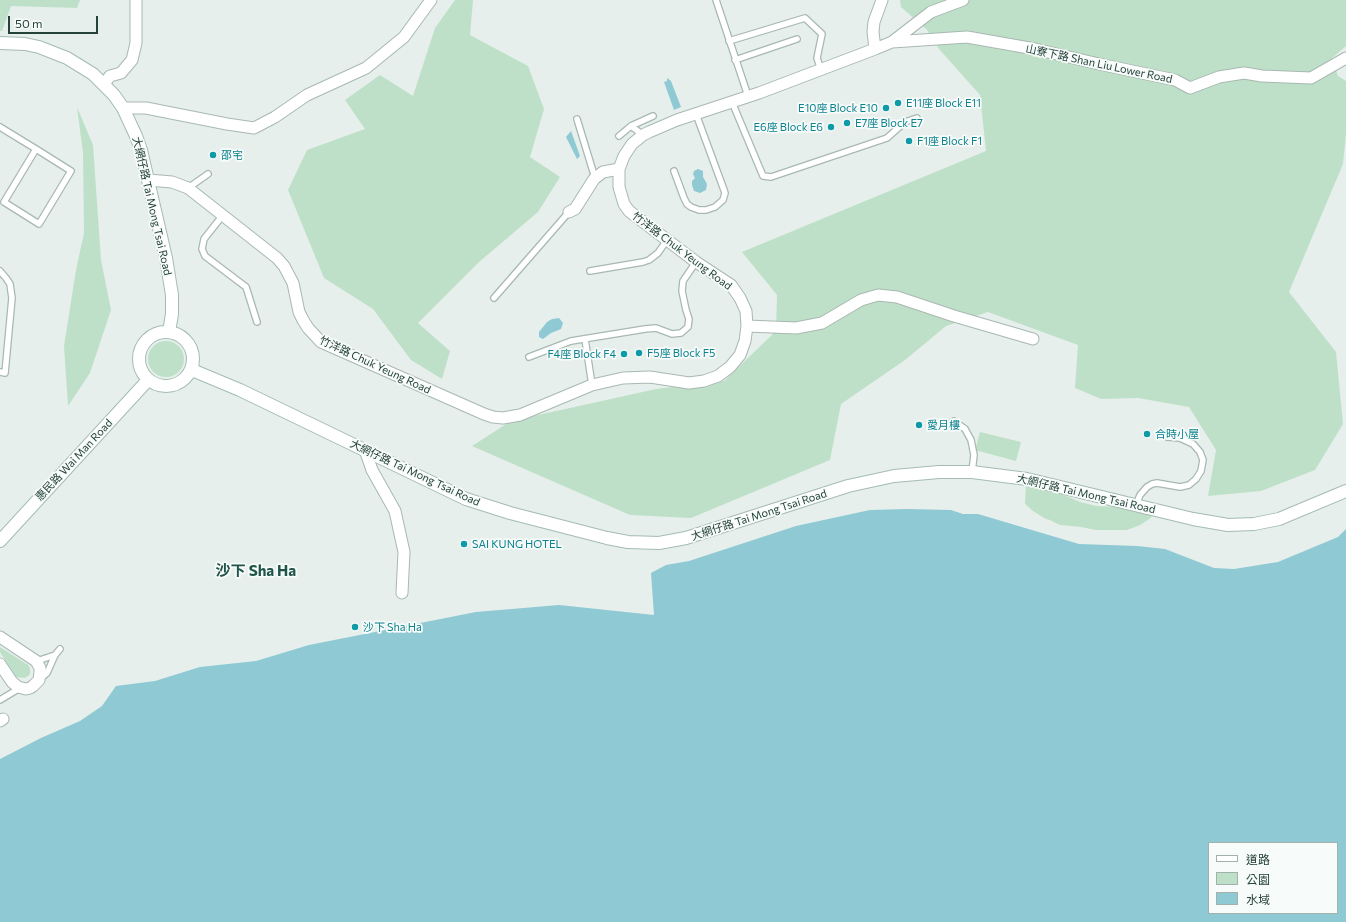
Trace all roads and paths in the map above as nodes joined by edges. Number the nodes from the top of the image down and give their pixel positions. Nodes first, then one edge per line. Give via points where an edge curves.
1 (136, 0) edge
2 (431, 0) edge
3 (716, 0) edge
4 (882, 0) edge
5 (963, 0) edge
6 (797, 39) dead end
7 (729, 41) junction
8 (892, 42) junction
9 (0, 43) edge
10 (875, 49) junction
11 (1346, 58) edge
12 (735, 60) junction
13 (821, 70) junction
14 (104, 84) junction
15 (748, 96) junction
16 (732, 102) junction
17 (123, 108) junction
18 (696, 114) junction
19 (653, 116) dead end
20 (918, 118) dead end
21 (577, 119) dead end
22 (631, 126) junction
23 (0, 127) edge
24 (643, 135) junction
25 (619, 136) dead end
26 (36, 149) junction
27 (620, 169) junction
28 (674, 171) dead end
29 (208, 174) dead end
30 (596, 178) junction
31 (148, 180) junction
32 (188, 188) junction
33 (569, 212) joint
34 (223, 215) junction
35 (667, 240) junction
36 (696, 262) junction
37 (0, 271) edge
38 (590, 271) dead end
39 (494, 298) dead end
40 (257, 322) dead end
41 (748, 326) junction
42 (169, 332) junction
43 (1033, 338) dead end
44 (585, 339) junction
45 (529, 357) dead end
46 (192, 370) junction
47 (0, 372) edge
48 (148, 380) junction
49 (592, 385) junction
50 (949, 424) dead end
51 (1167, 437) dead end
52 (365, 450) junction
53 (972, 472) junction
54 (1346, 492) edge
55 (1136, 505) junction
56 (0, 540) edge
57 (402, 594) dead end
58 (0, 637) edge
59 (60, 649) dead end
60 (55, 654) junction
61 (32, 659) junction
62 (0, 664) edge
63 (39, 680) junction
64 (20, 688) junction
65 (0, 700) edge

1 - 14 street via 136,43 132,60 121,73 110,76
2 - 17 street via 404,37 366,68 307,95 254,128 146,108
3 - 7 lane
4 - 10 street via 874,22
5 - 8 street, 竹洋路 Chuk Yeung Road via 931,12
6 - 12 lane
7 - 12 lane
7 - 13 lane via 805,18 822,34 817,58
8 - 10 street, 竹洋路 Chuk Yeung Road
8 - 11 street, 山寮下路 Shan Liu Lower Road via 967,37 1035,49 1175,80 1190,88 1219,77 1244,73 1311,78
9 - 14 main road, 大網仔路 Tai Mong Tsai Road via 25,44 53,52 81,65
10 - 13 street, 竹洋路 Chuk Yeung Road
12 - 15 lane
13 - 15 street, 竹洋路 Chuk Yeung Road
14 - 17 main road, 大網仔路 Tai Mong Tsai Road
15 - 16 street, 竹洋路 Chuk Yeung Road
16 - 18 street, 竹洋路 Chuk Yeung Road
16 - 20 lane via 763,176 771,177 886,138 905,122
17 - 31 main road, 大網仔路 Tai Mong Tsai Road via 136,136
18 - 24 street, 竹洋路 Chuk Yeung Road
18 - 28 lane via 725,193 723,200 706,210 691,207 684,198
19 - 22 lane
21 - 30 lane
22 - 24 lane
22 - 25 lane
23 - 26 lane
24 - 27 street, 竹洋路 Chuk Yeung Road via 632,144 624,156
26 - 26 lane via 71,171 39,224 4,202
27 - 30 street via 604,172
27 - 35 street, 竹洋路 Chuk Yeung Road via 620,191 629,212
29 - 32 lane
30 - 33 street via 576,209
31 - 32 street, 竹洋路 Chuk Yeung Road via 172,182
31 - 42 main road, 大網仔路 Tai Mong Tsai Road via 169,276 172,314
32 - 34 street, 竹洋路 Chuk Yeung Road
33 - 39 lane
34 - 40 lane via 204,239 203,252 246,287
34 - 49 street, 竹洋路 Chuk Yeung Road via 284,266 293,283 299,312 308,328 321,342 493,417 520,415
35 - 36 street, 竹洋路 Chuk Yeung Road
35 - 38 lane via 658,253 649,260
36 - 41 street, 竹洋路 Chuk Yeung Road via 731,285 746,312
36 - 44 lane via 684,281 682,291 690,319 685,331 672,334 650,328
37 - 47 lane via 10,284 12,298 5,373
41 - 43 street via 796,328 822,323 861,300 878,295 897,297
41 - 49 street, 竹洋路 Chuk Yeung Road via 740,355 718,376 689,383 637,377
42 - 46 main road via 177,334 190,345 194,362
42 - 48 main road via 152,335 141,348 140,365
44 - 45 lane via 571,341
44 - 49 lane
46 - 48 main road via 184,380 172,386 160,386
46 - 52 main road, 大網仔路 Tai Mong Tsai Road
48 - 56 main road, 惠民路 Wai Man Road
50 - 53 lane via 954,421 965,429 971,440 974,455
51 - 55 lane via 1180,438 1193,444 1203,460 1201,471 1189,485 1180,487 1152,484 1140,495
52 - 53 main road, 大網仔路 Tai Mong Tsai Road via 478,504 607,538 644,543 693,536 864,482 894,476
52 - 57 street via 372,470 395,511 404,552
53 - 55 main road, 大網仔路 Tai Mong Tsai Road via 1046,483
54 - 55 main road, 大網仔路 Tai Mong Tsai Road via 1287,517 1262,524 1228,525 1206,522
58 - 61 street
59 - 60 lane
60 - 61 lane via 40,660
60 - 63 lane via 47,673
61 - 63 street via 40,668
62 - 64 street via 12,682
63 - 64 street via 30,688
64 - 65 lane

